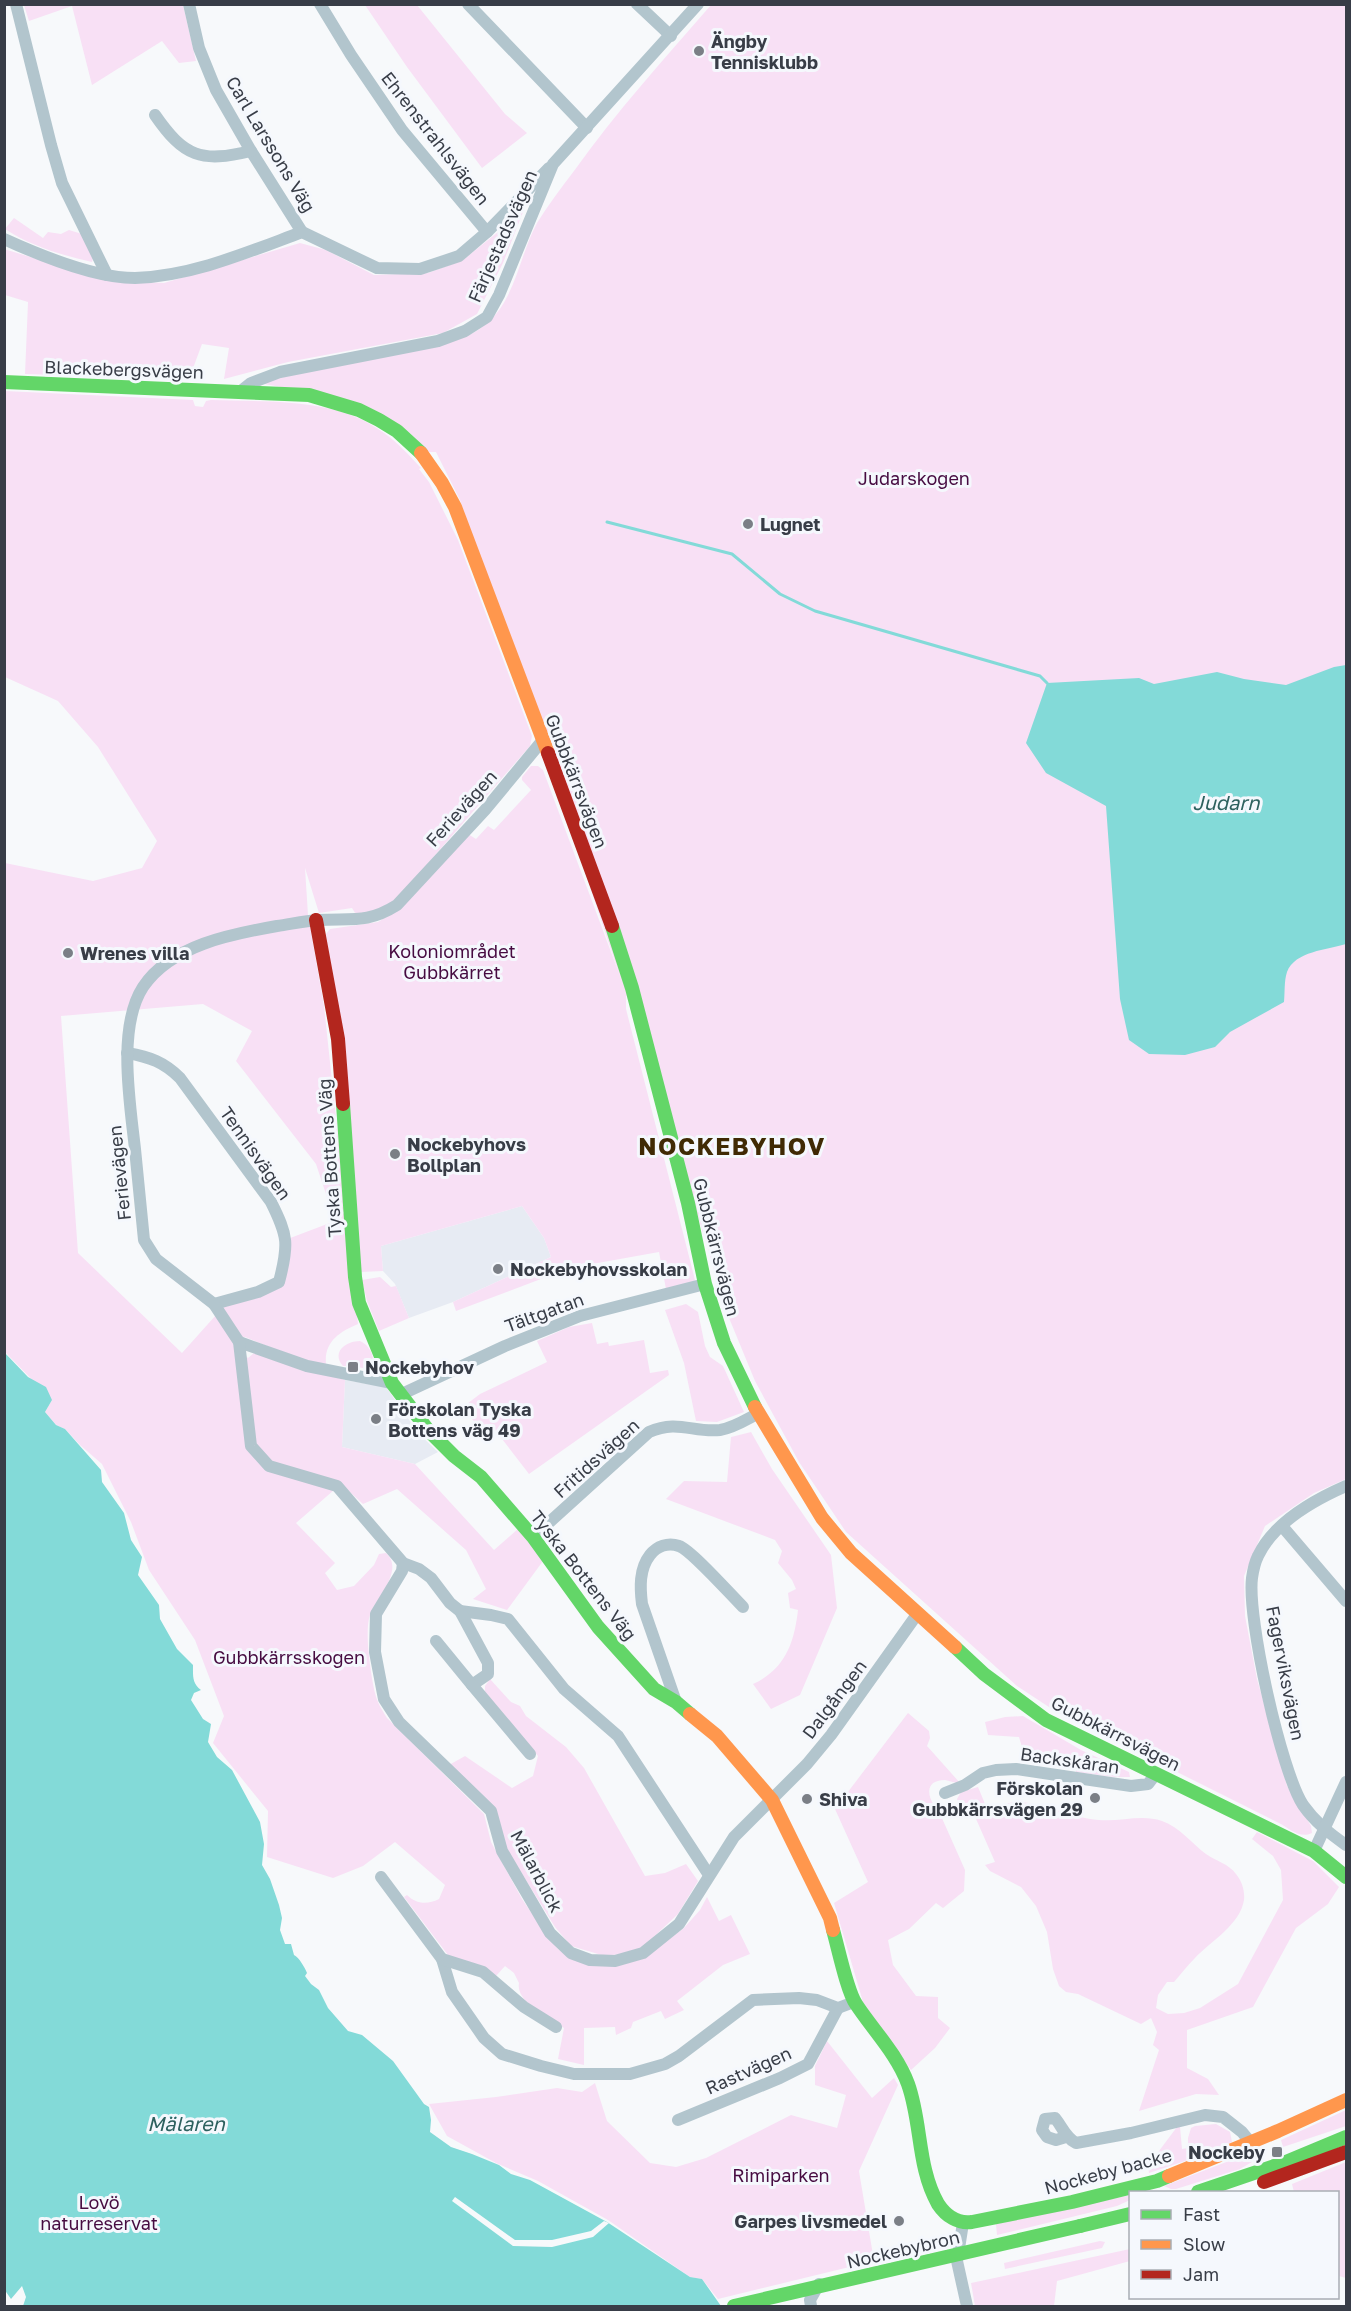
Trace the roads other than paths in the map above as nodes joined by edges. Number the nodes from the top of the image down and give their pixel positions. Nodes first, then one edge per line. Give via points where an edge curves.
1 (16, 4) edge
2 (189, 4) edge
3 (321, 4) edge
4 (468, 4) edge
5 (637, 4) edge
6 (698, 4) edge
7 (671, 36) junction
8 (155, 115) dead end
9 (587, 128) junction
10 (251, 151) junction
11 (553, 164) junction
12 (302, 232) junction
13 (487, 232) junction
14 (4, 239) edge
15 (107, 275) junction
16 (4, 382) edge
17 (242, 392) junction
18 (543, 741) junction
19 (316, 920) junction
20 (127, 1053) junction
21 (705, 1284) junction
22 (214, 1304) junction
23 (239, 1342) junction
24 (392, 1383) junction
25 (402, 1394) junction
26 (759, 1413) junction
27 (1347, 1486) edge
28 (1282, 1526) junction
29 (533, 1537) junction
30 (403, 1563) junction
31 (1347, 1601) edge
32 (743, 1607) dead end
33 (460, 1611) junction
34 (918, 1613) junction
35 (436, 1641) dead end
36 (472, 1685) junction
37 (676, 1702) junction
38 (530, 1754) dead end
39 (1155, 1775) junction
40 (1347, 1782) edge
41 (945, 1793) dead end
42 (772, 1800) junction
43 (1324, 1830) junction
44 (1347, 1845) edge
45 (1314, 1851) junction
46 (709, 1875) junction
47 (381, 1877) dead end
48 (1347, 1877) edge
49 (442, 1959) junction
50 (854, 2002) junction
51 (838, 2008) junction
52 (556, 2027) dead end
53 (1347, 2100) edge
54 (678, 2120) dead end
55 (1347, 2137) edge
56 (1066, 2138) dead end
57 (1251, 2143) junction
58 (1347, 2152) edge
59 (1203, 2191) edge
60 (1239, 2191) edge
61 (1129, 2215) edge
62 (967, 2223) junction
63 (1129, 2225) edge
64 (1082, 2231) junction
65 (959, 2247) junction
66 (734, 2307) edge
67 (773, 2307) edge
68 (812, 2307) edge
69 (967, 2307) edge

1 - 15 street via 62,183
2 - 10 street, Carl Larssons Väg via 199,48 216,90
3 - 13 street, Ehrenstrahlsvägen via 402,130
4 - 9 street
5 - 7 street
6 - 7 street, Färjestadsvägen
7 - 9 street, Färjestadsvägen
8 - 10 street via 181,147 206,156 225,157
9 - 11 street, Färjestadsvägen
10 - 12 street, Carl Larssons Väg
11 - 13 street
11 - 17 street, Färjestadsvägen via 487,316 465,331 438,341 280,372 251,383
12 - 13 street via 377,268 420,269 459,256
12 - 15 street via 220,263 168,275
14 - 15 street
16 - 17 street, Blackebergsvägen
17 - 18 street, Gubbkärrsvägen via 309,395 346,404 398,430 427,459 455,507
18 - 19 street, Ferievägen via 397,905 362,920
18 - 21 street, Gubbkärrsvägen via 632,988
19 - 20 street, Ferievägen via 195,946 174,959 143,987 131,1018
19 - 24 street, Tyska Bottens Väg via 338,1039 359,1303
20 - 22 street, Ferievägen via 144,1240 156,1259
20 - 22 street, Tennisvägen via 151,1057 169,1066 180,1078 271,1202 282,1223 286,1254 279,1281 258,1292
21 - 25 street, Tältgatan via 580,1316
21 - 26 street, Gubbkärrsvägen via 724,1344
22 - 23 street, Ferievägen
23 - 24 street via 307,1366
23 - 30 street, Ferievägen via 251,1446 269,1466 337,1486
24 - 25 street, Tyska Bottens Väg
25 - 29 street, Tyska Bottens Väg via 428,1430 481,1477
26 - 29 street, Fritidsvägen via 719,1430 663,1426 650,1432
26 - 34 street, Gubbkärrsvägen via 822,1518 851,1552
27 - 28 street, Fagerviksvägen via 1307,1506
28 - 31 street
28 - 43 street, Fagerviksvägen via 1258,1556 1252,1578 1253,1609 1272,1709 1289,1771 1302,1803
29 - 37 street, Tyska Bottens Väg via 598,1627 654,1689
30 - 33 street, Ferievägen via 431,1578
30 - 46 street, Mälarblick via 376,1614 375,1652 384,1699 399,1722 491,1811 502,1851 550,1933 571,1953 590,1960 615,1961 643,1953 679,1924
32 - 37 street via 681,1546 665,1544 652,1551 640,1587 642,1604
33 - 36 street, Ferievägen via 488,1663 488,1674
33 - 46 street via 508,1619 564,1689 618,1736
34 - 39 street, Gubbkärrsvägen via 984,1674 1046,1720
34 - 42 street, Dalgången via 831,1735
35 - 36 street
36 - 38 street
37 - 42 street, Tyska Bottens Väg via 717,1736
39 - 41 street, Backskåran via 1148,1784 1131,1786 1016,1769 996,1770
39 - 45 street, Gubbkärrsvägen
40 - 43 street
42 - 46 street, Mälarblick via 734,1837
42 - 50 street, Tyska Bottens Väg via 830,1918
43 - 44 street, Fagerviksvägen
43 - 45 street
45 - 48 street, Gubbkärrsvägen
47 - 49 street
49 - 51 street via 452,1992 484,2038 502,2054 574,2074 630,2074 665,2064 753,2000 799,1998
49 - 52 street via 483,1972 524,2007
50 - 51 street
50 - 62 street, Tyska Bottens Väg via 908,2084 927,2178 939,2205 950,2217
51 - 54 street, Rastvägen via 808,2064
53 - 57 street, Nockeby backe
55 - 59 street
56 - 57 street, Nockeby backe via 1076,2144 1091,2142 1205,2115 1222,2117
57 - 62 street, Nockeby backe via 1157,2181
58 - 60 street
61 - 64 street
62 - 65 street
63 - 64 street
64 - 66 street, Nockebybron, bridge
64 - 67 street, Nockebybron
65 - 68 street via 819,2283 810,2300
65 - 69 street via 957,2261

